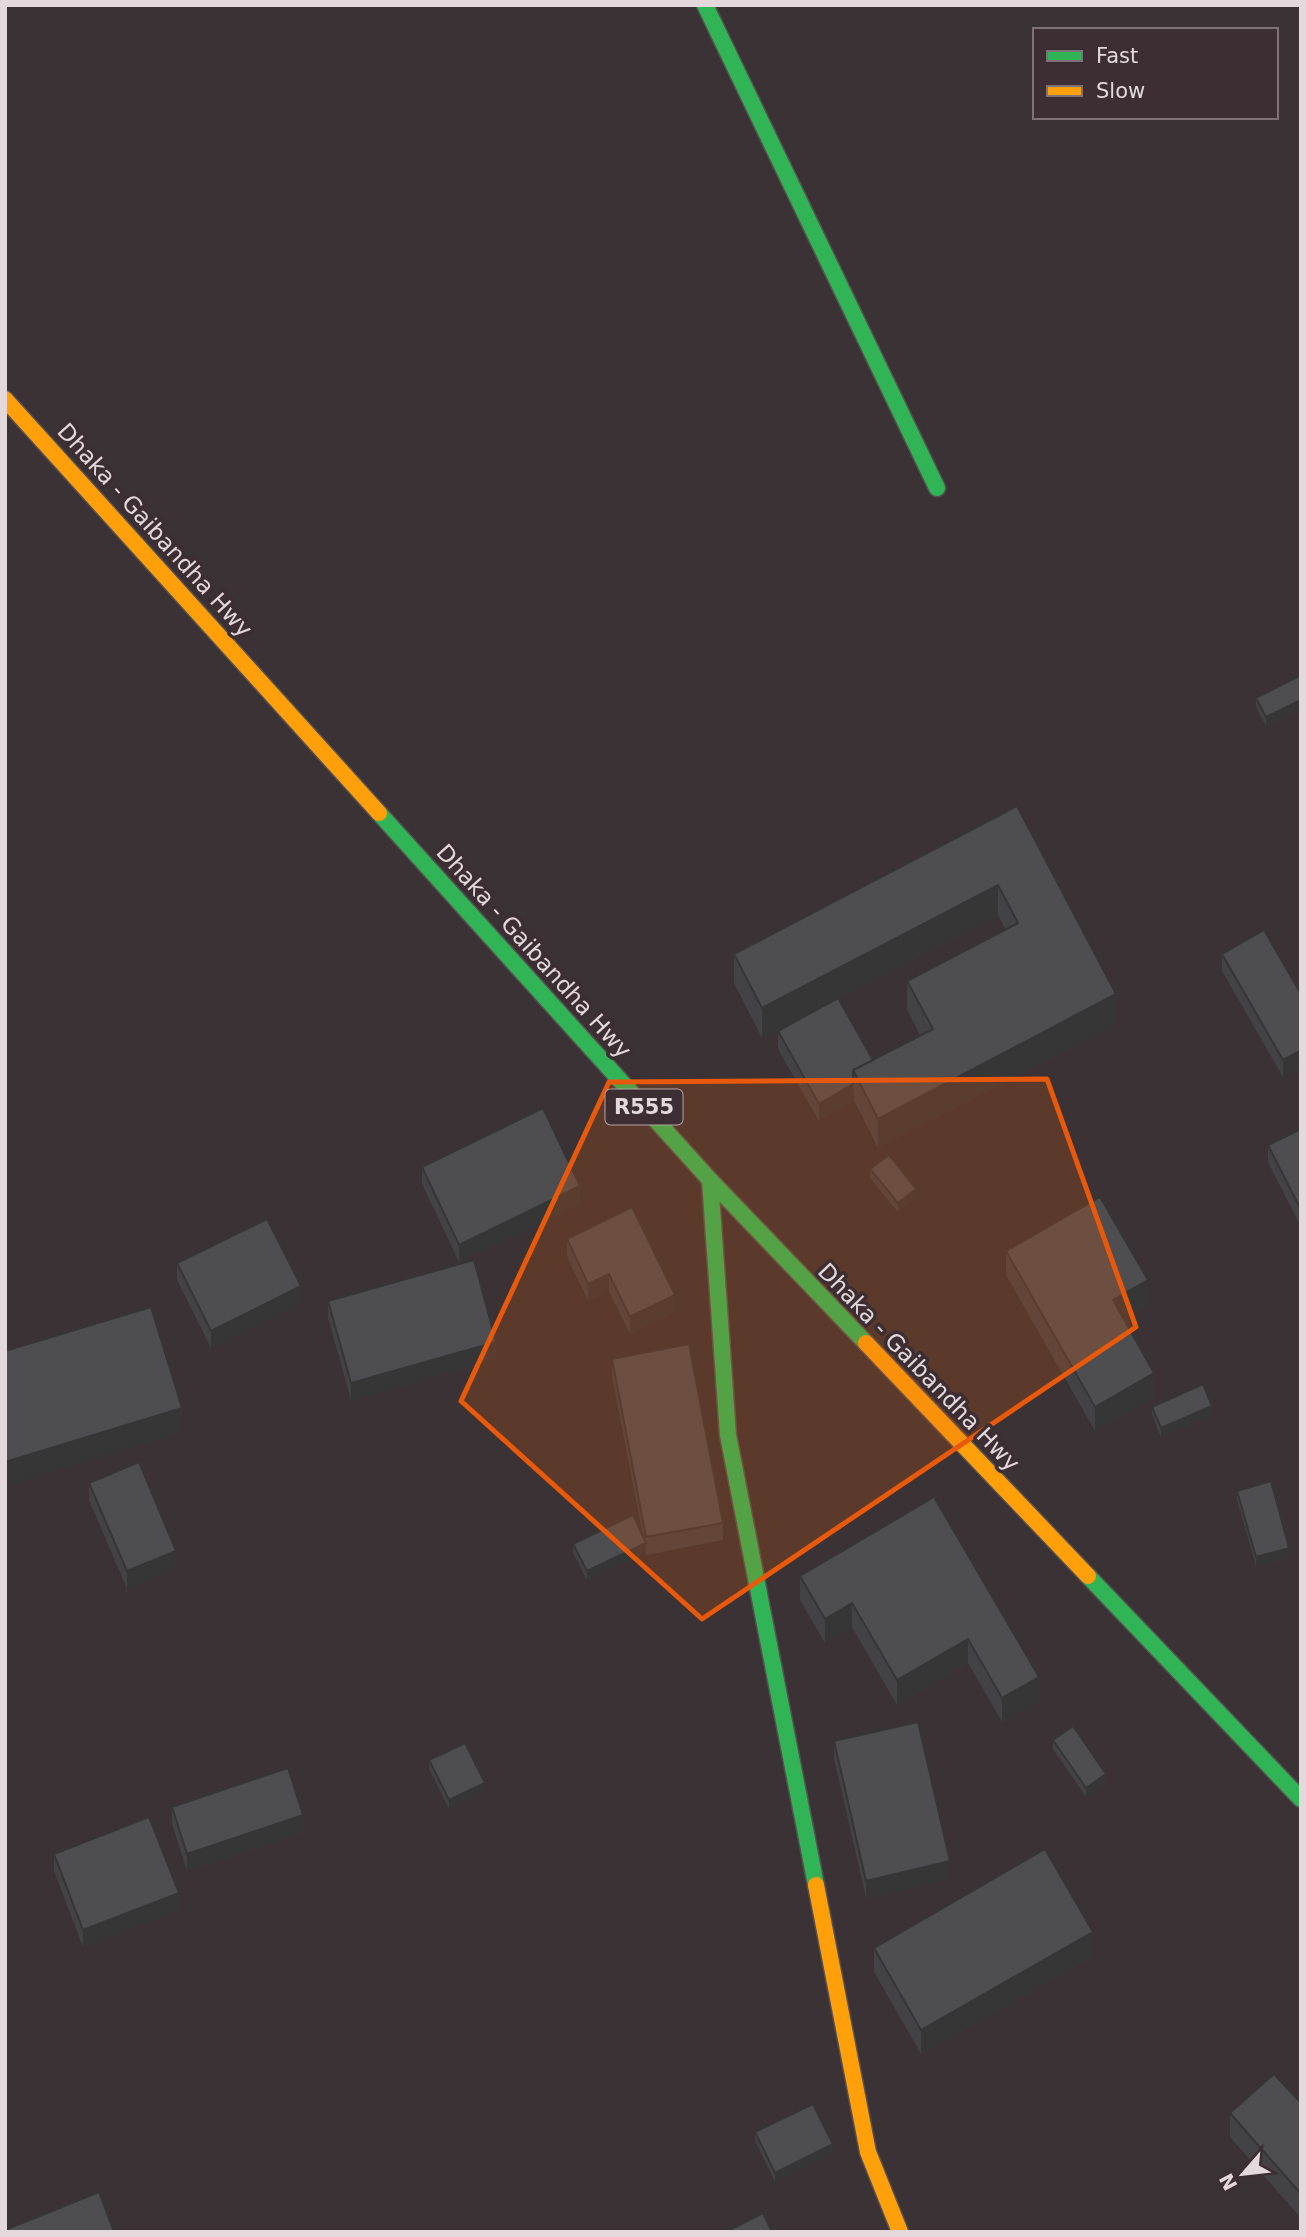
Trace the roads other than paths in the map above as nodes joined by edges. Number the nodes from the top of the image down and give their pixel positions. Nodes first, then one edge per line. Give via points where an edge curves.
1 (705, 5) edge
2 (5, 399) edge
3 (937, 488) dead end
4 (709, 1180) junction
5 (1301, 1799) edge
6 (900, 2232) edge

1 - 3 main road
2 - 4 main road, Dhaka - Gaibandha Hwy / R555
4 - 5 main road, Dhaka - Gaibandha Hwy / R555
4 - 6 main road via 728,1435 869,2152

